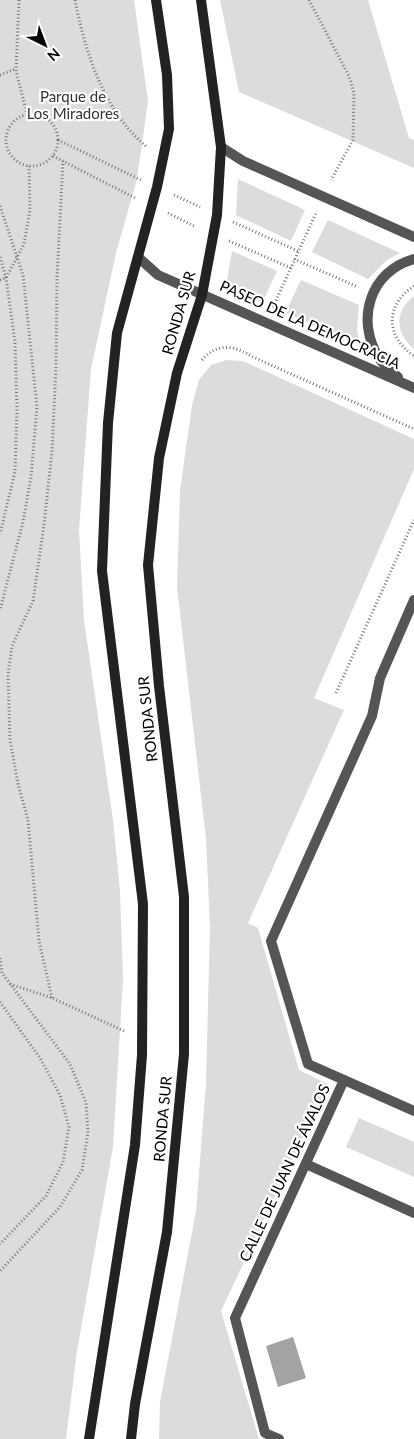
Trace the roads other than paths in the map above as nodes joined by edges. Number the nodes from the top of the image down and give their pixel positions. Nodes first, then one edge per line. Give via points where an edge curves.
1 (156, 0) edge
2 (201, 0) edge
3 (221, 147) junction
4 (414, 236) edge
5 (139, 258) junction
6 (414, 258) edge
7 (202, 295) junction
8 (409, 386) edge
9 (414, 600) edge
10 (344, 1080) junction
11 (414, 1111) edge
12 (306, 1164) junction
13 (414, 1213) edge
14 (89, 1439) edge
15 (131, 1439) edge
16 (279, 1439) edge

1 - 5 main road, RONDA SUR via 167,75 169,129
2 - 3 main road, RONDA SUR
3 - 4 street via 243,161
3 - 7 main road, RONDA SUR via 217,215
5 - 7 street, PASEO DE LA DEMOCRACIA via 158,275
5 - 14 main road, RONDA SUR via 117,333 108,424 102,571 143,904 142,1055 135,1145
6 - 8 street, PASEO DE LA DEMOCRACIA via 386,273 371,293 368,329 379,358
7 - 8 street, PASEO DE LA DEMOCRACIA
7 - 15 main road, RONDA SUR via 177,373 159,458 148,565 184,897 184,1054 167,1232 134,1404
9 - 10 street, CALLE DE JUAN DE ÁVALOS via 380,678 372,716 271,940 308,1064
10 - 11 street
10 - 12 street, CALLE DE JUAN DE ÁVALOS
12 - 13 street
12 - 16 street, CALLE DE JUAN DE ÁVALOS via 235,1318 265,1433

